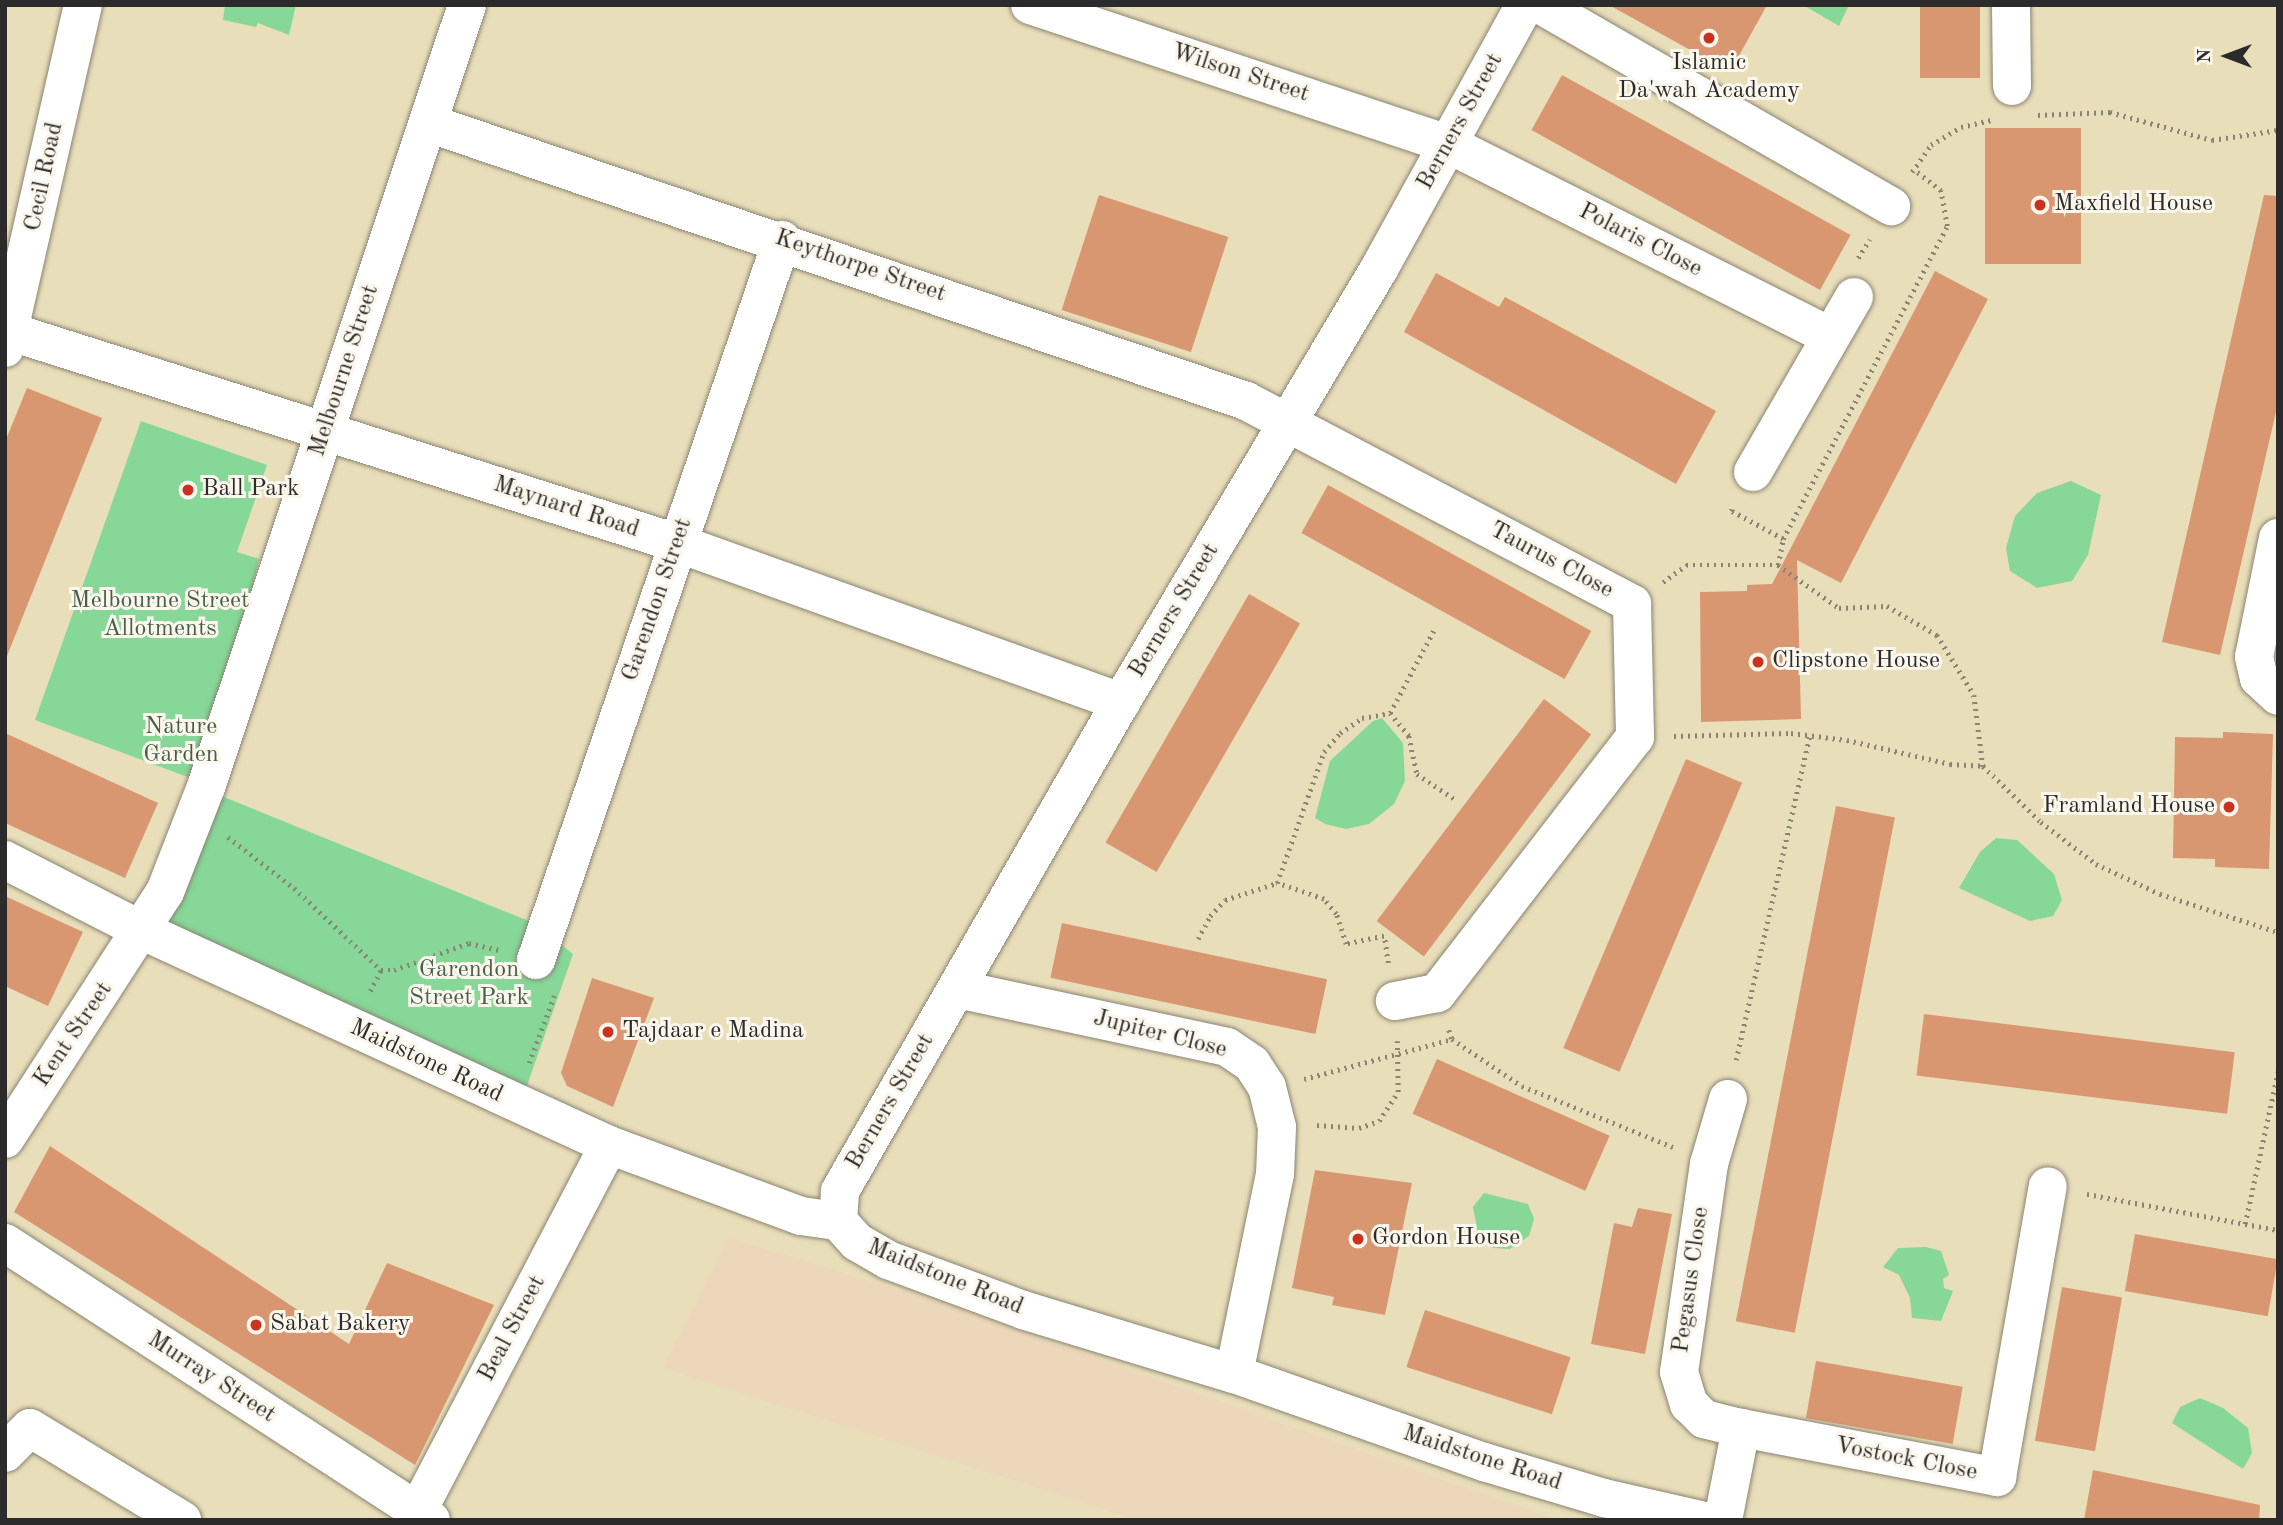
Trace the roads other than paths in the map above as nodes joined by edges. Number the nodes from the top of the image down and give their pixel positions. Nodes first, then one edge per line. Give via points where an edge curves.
1 (83, 5) edge
2 (467, 5) edge
3 (1030, 5) edge
4 (1525, 5) edge
5 (1541, 5) edge
6 (2011, 5) edge
7 (2020, 101) road end
8 (428, 123) junction
9 (1450, 145) junction
10 (1891, 206) dead end
11 (782, 240) junction
12 (1854, 297) dead end
13 (1830, 336) junction
14 (7, 337) edge
15 (1287, 423) junction
16 (325, 432) junction
17 (1753, 472) road end
18 (2278, 538) edge
19 (677, 543) junction
20 (2278, 696) edge
21 (1121, 702) junction
22 (5, 860) edge
23 (144, 931) junction
24 (536, 960) road end
25 (957, 989) junction
26 (1395, 1001) road end
27 (1728, 1099) road end
28 (5, 1139) edge
29 (609, 1145) junction
30 (2048, 1186) road end
31 (838, 1221) junction
32 (5, 1243) edge
33 (1234, 1374) junction
34 (1741, 1427) junction
35 (5, 1453) edge
36 (424, 1516) edge
37 (182, 1520) edge
38 (1701, 1520) edge
39 (1723, 1520) edge

1 - 14 street, Cecil Road
2 - 8 street, Melbourne Street
3 - 9 street, Wilson Street
4 - 9 street, Berners Street
5 - 10 street
6 - 7 street
8 - 11 street, Keythorpe Street
8 - 16 street, Melbourne Street
9 - 13 street, Polaris Close
9 - 15 street, Berners Street
11 - 15 street, Keythorpe Street via 1246,401
11 - 19 street, Garendon Street
12 - 13 street
13 - 17 street
14 - 16 street, Maynard Road via 130,369
15 - 21 street, Berners Street
15 - 26 street, Taurus Close via 1632,604 1635,737 1437,993
16 - 19 street, Maynard Road
16 - 23 street, Melbourne Street via 193,821
18 - 20 street via 2254,657 2259,678
19 - 21 street, Maynard Road
19 - 24 street, Garendon Street
21 - 25 street, Berners Street
22 - 23 street, Maidstone Road
23 - 28 street, Kent Street
23 - 29 street, Maidstone Road
25 - 31 street, Berners Street via 840,1191
25 - 33 street, Jupiter Close via 1227,1046 1252,1064 1267,1087 1277,1127 1275,1174
27 - 34 street, Pegasus Close via 1709,1164 1679,1372 1689,1405 1704,1419
29 - 31 street, Maidstone Road via 801,1216
29 - 36 street, Beal Street
30 - 34 street, Vostock Close via 1997,1477
31 - 33 street, Maidstone Road via 858,1242 888,1260 1023,1310
32 - 36 street, Murray Street
33 - 38 street, Maidstone Road via 1484,1462 1604,1498
34 - 39 street
35 - 37 street via 30,1427

